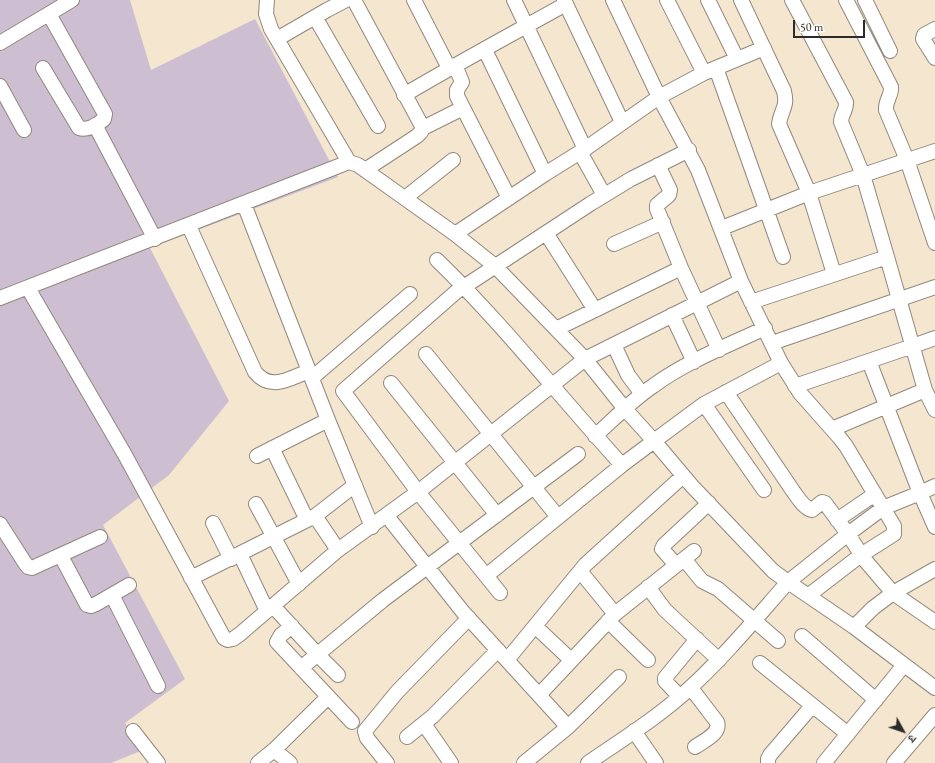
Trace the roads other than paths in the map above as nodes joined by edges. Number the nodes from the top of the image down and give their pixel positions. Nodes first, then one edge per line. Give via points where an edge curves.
1 (72, 0) edge
2 (267, 0) edge
3 (346, 0) edge
4 (354, 0) edge
5 (414, 0) edge
6 (514, 0) edge
7 (613, 0) edge
8 (667, 0) edge
9 (708, 0) edge
10 (741, 0) edge
11 (792, 0) edge
12 (846, 0) edge
13 (865, 0) edge
14 (565, 2) edge
15 (321, 9) edge
16 (49, 14) junction
17 (527, 26) junction
18 (935, 29) edge
19 (277, 39) junction
20 (0, 43) edge
21 (764, 48) junction
22 (485, 50) junction
23 (890, 51) dead end
24 (935, 58) edge
25 (736, 59) junction
26 (452, 67) junction
27 (43, 68) dead end
28 (710, 70) junction
29 (2, 94) edge
30 (404, 95) junction
31 (659, 97) junction
32 (463, 108) junction
33 (622, 122) junction
34 (95, 125) junction
35 (378, 126) dead end
36 (423, 128) junction
37 (24, 130) dead end
38 (582, 150) junction
39 (689, 150) junction
40 (935, 150) edge
41 (453, 160) dead end
42 (907, 160) junction
43 (349, 162) junction
44 (658, 165) junction
45 (365, 170) junction
46 (545, 174) junction
47 (863, 175) junction
48 (809, 193) junction
49 (604, 195) junction
50 (405, 198) junction
51 (509, 198) junction
52 (244, 204) junction
53 (767, 210) junction
54 (662, 222) junction
55 (189, 226) junction
56 (722, 228) junction
57 (546, 233) junction
58 (455, 234) junction
59 (155, 239) junction
60 (935, 243) edge
61 (614, 244) dead end
62 (783, 257) dead end
63 (887, 257) junction
64 (437, 260) dead end
65 (495, 266) junction
66 (681, 268) junction
67 (834, 274) junction
68 (741, 281) junction
69 (464, 287) junction
70 (935, 287) edge
71 (28, 288) junction
72 (410, 294) dead end
73 (0, 298) edge
74 (900, 299) junction
75 (752, 302) junction
76 (698, 303) junction
77 (595, 310) junction
78 (672, 315) junction
79 (765, 328) junction
80 (556, 329) junction
81 (935, 338) edge
82 (772, 344) junction
83 (614, 345) junction
84 (913, 346) junction
85 (719, 350) junction
86 (426, 354) dead end
87 (585, 359) junction
88 (869, 361) junction
89 (694, 362) junction
90 (781, 363) junction
91 (310, 375) junction
92 (391, 383) dead end
93 (553, 385) junction
94 (795, 386) junction
95 (925, 390) junction
96 (343, 391) junction
97 (726, 392) junction
98 (642, 394) junction
99 (704, 404) junction
100 (885, 406) junction
101 (323, 407) junction
102 (625, 409) junction
103 (935, 410) edge
104 (328, 420) junction
105 (832, 429) junction
106 (492, 434) junction
107 (595, 436) junction
108 (654, 441) junction
109 (272, 448) junction
110 (578, 454) dead end
111 (257, 456) dead end
112 (455, 463) junction
113 (622, 466) junction
114 (683, 476) junction
115 (355, 485) junction
116 (935, 486) edge
117 (534, 487) junction
118 (764, 490) dead end
119 (418, 492) junction
120 (920, 493) junction
121 (875, 494) junction
122 (709, 503) junction
123 (256, 504) dead end
124 (883, 508) junction
125 (497, 515) junction
126 (387, 516) junction
127 (558, 517) junction
128 (311, 518) junction
129 (837, 520) junction
130 (213, 523) dead end
131 (0, 524) edge
132 (372, 527) junction
133 (935, 527) edge
134 (848, 534) junction
135 (100, 537) dead end
136 (274, 537) junction
137 (459, 543) junction
138 (338, 550) junction
139 (861, 555) junction
140 (61, 556) junction
141 (235, 556) junction
142 (685, 558) junction
143 (427, 567) junction
144 (935, 569) edge
145 (580, 571) junction
146 (486, 576) junction
147 (191, 578) junction
148 (788, 582) junction
149 (299, 584) junction
150 (129, 585) dead end
151 (648, 587) junction
152 (500, 593) dead end
153 (893, 593) junction
154 (112, 595) junction
155 (809, 595) junction
156 (270, 609) junction
157 (611, 617) junction
158 (469, 618) junction
159 (754, 621) junction
160 (935, 622) edge
161 (292, 626) junction
162 (535, 626) junction
163 (854, 627) junction
164 (802, 636) dead end
165 (697, 639) junction
166 (778, 641) dead end
167 (317, 654) junction
168 (503, 655) junction
169 (571, 660) junction
170 (648, 660) dead end
171 (719, 660) junction
172 (760, 663) dead end
173 (904, 665) junction
174 (301, 668) junction
175 (338, 675) dead end
176 (619, 677) dead end
177 (158, 686) dead end
178 (691, 688) junction
179 (935, 688) edge
180 (539, 695) junction
181 (328, 697) junction
182 (680, 697) junction
183 (876, 700) junction
184 (812, 706) junction
185 (935, 715) edge
186 (352, 722) dead end
187 (424, 724) junction
188 (568, 727) junction
189 (133, 731) dead end
190 (634, 731) junction
191 (848, 734) junction
192 (407, 737) dead end
193 (695, 747) dead end
194 (274, 750) junction
195 (605, 758) edge
196 (158, 763) edge
197 (258, 763) edge
198 (290, 763) edge
199 (387, 763) edge
200 (451, 763) edge
201 (524, 763) edge
202 (588, 763) edge
203 (656, 763) edge
204 (768, 763) edge
205 (824, 763) edge
206 (894, 763) edge

1 - 16 street
2 - 19 street via 267,21
3 - 15 street
4 - 30 street
5 - 26 street
6 - 17 street
7 - 31 street
8 - 28 street
9 - 25 street
10 - 21 street
11 - 47 street via 846,102 841,122
12 - 42 street via 891,87 892,92 886,110
13 - 23 street
14 - 17 street
14 - 33 street
15 - 19 street
15 - 35 street
16 - 20 street
16 - 34 street via 105,114 104,119
17 - 22 street
17 - 38 street
18 - 24 street via 924,35 923,39
19 - 43 street
21 - 25 street
21 - 48 street via 786,97 786,105 779,124
22 - 26 street
22 - 46 street
25 - 28 street
26 - 30 street
26 - 32 street via 461,78 461,85 456,92
27 - 34 street via 79,128
28 - 31 street
28 - 53 street
29 - 37 street
30 - 36 street
31 - 33 street
31 - 39 street
32 - 36 street
32 - 51 street
33 - 38 street
34 - 59 street
36 - 45 street via 417,136
38 - 46 street
38 - 49 street
39 - 44 street
39 - 56 street
40 - 42 street
41 - 50 street
42 - 47 street
42 - 60 street
43 - 45 street
43 - 52 street
44 - 49 street
44 - 54 street via 670,190 669,195 657,205
45 - 50 street
46 - 51 street
47 - 48 street
47 - 63 street
48 - 53 street
48 - 67 street
49 - 57 street
50 - 58 street
51 - 58 street
52 - 55 street
52 - 91 street
53 - 56 street
53 - 62 street
54 - 61 street
54 - 66 street
55 - 59 street
55 - 91 street via 259,378 280,383
56 - 68 street
57 - 65 street
57 - 77 street
58 - 65 street
59 - 71 street
63 - 67 street
63 - 74 street
64 - 69 street
65 - 69 street
65 - 80 street
66 - 76 street
66 - 77 street
67 - 75 street
68 - 75 street
68 - 76 street
69 - 93 street
69 - 96 street
70 - 74 street
71 - 73 street
71 - 147 street via 125,455
72 - 91 street
74 - 82 street
74 - 84 street
75 - 79 street
76 - 78 street
76 - 85 street
77 - 80 street
78 - 83 street
78 - 89 street
79 - 82 street
79 - 85 street
80 - 87 street
81 - 84 street
82 - 90 street
83 - 87 street
83 - 98 street via 628,375
84 - 88 street
84 - 95 street
85 - 89 street
86 - 106 street
87 - 93 street
87 - 102 street
88 - 94 street
88 - 100 street
89 - 98 street
90 - 94 street
90 - 97 street
91 - 101 street
92 - 112 street
93 - 106 street
93 - 107 street
94 - 105 street
95 - 100 street
95 - 103 street
96 - 101 street
96 - 119 street
97 - 99 street
97 - 129 street via 805,506 812,510 822,502 825,503
98 - 102 street
99 - 108 street
99 - 118 street
100 - 105 street
100 - 120 street
101 - 104 street
102 - 107 street
102 - 108 street
104 - 109 street
104 - 115 street
105 - 121 street via 846,446
106 - 112 street
106 - 117 street
107 - 113 street
108 - 113 street
108 - 114 street
109 - 111 street
109 - 128 street
110 - 117 street
112 - 119 street
112 - 125 street
113 - 127 street
114 - 122 street
114 - 145 street
115 - 128 street
115 - 132 street
116 - 120 street
117 - 125 street
117 - 127 street
119 - 126 street
119 - 137 street
120 - 124 street
120 - 133 street
121 - 124 street
121 - 129 street
122 - 142 street via 662,549 664,552
122 - 148 street via 773,571
123 - 136 street
124 - 134 street
124 - 139 street via 894,526 894,534
125 - 137 street
126 - 132 street
126 - 143 street
127 - 146 street
128 - 136 street
128 - 138 street
129 - 134 street
130 - 141 street
131 - 140 street via 28,567 32,568
132 - 138 street
134 - 139 street
134 - 148 street
135 - 140 street
136 - 141 street
136 - 149 street
137 - 143 street
137 - 146 street
138 - 149 street
139 - 153 street
139 - 155 street
140 - 154 street via 87,605 91,606
141 - 147 street
141 - 156 street
142 - 151 street
142 - 159 street via 702,581 718,589
143 - 158 street
143 - 167 street
144 - 153 street
145 - 157 street
145 - 162 street
146 - 152 street
147 - 156 street via 224,638 228,640 240,634
148 - 155 street
148 - 159 street
149 - 156 street
150 - 154 street
151 - 157 street
151 - 165 street via 665,610
153 - 160 street
153 - 163 street
154 - 177 street
155 - 163 street
156 - 161 street
157 - 169 street
157 - 170 street
158 - 168 street
158 - 199 street via 397,692 365,731 367,738
159 - 166 street
159 - 171 street
161 - 167 street
161 - 174 street via 277,642
162 - 168 street
162 - 169 street
163 - 173 street
164 - 183 street
165 - 171 street
165 - 182 street via 665,678
167 - 174 street
167 - 175 street
168 - 180 street
168 - 187 street
169 - 180 street
171 - 178 street
172 - 184 street
173 - 179 street
173 - 183 street
174 - 181 street
176 - 188 street
178 - 182 street
178 - 193 street via 718,726 714,734
180 - 188 street
181 - 186 street
181 - 194 street
182 - 190 street
183 - 191 street
184 - 191 street
184 - 204 street via 770,755
185 - 206 street
187 - 192 street
187 - 200 street
188 - 201 street
189 - 196 street
190 - 195 street
190 - 203 street
191 - 205 street
194 - 197 street
194 - 198 street
195 - 202 street

